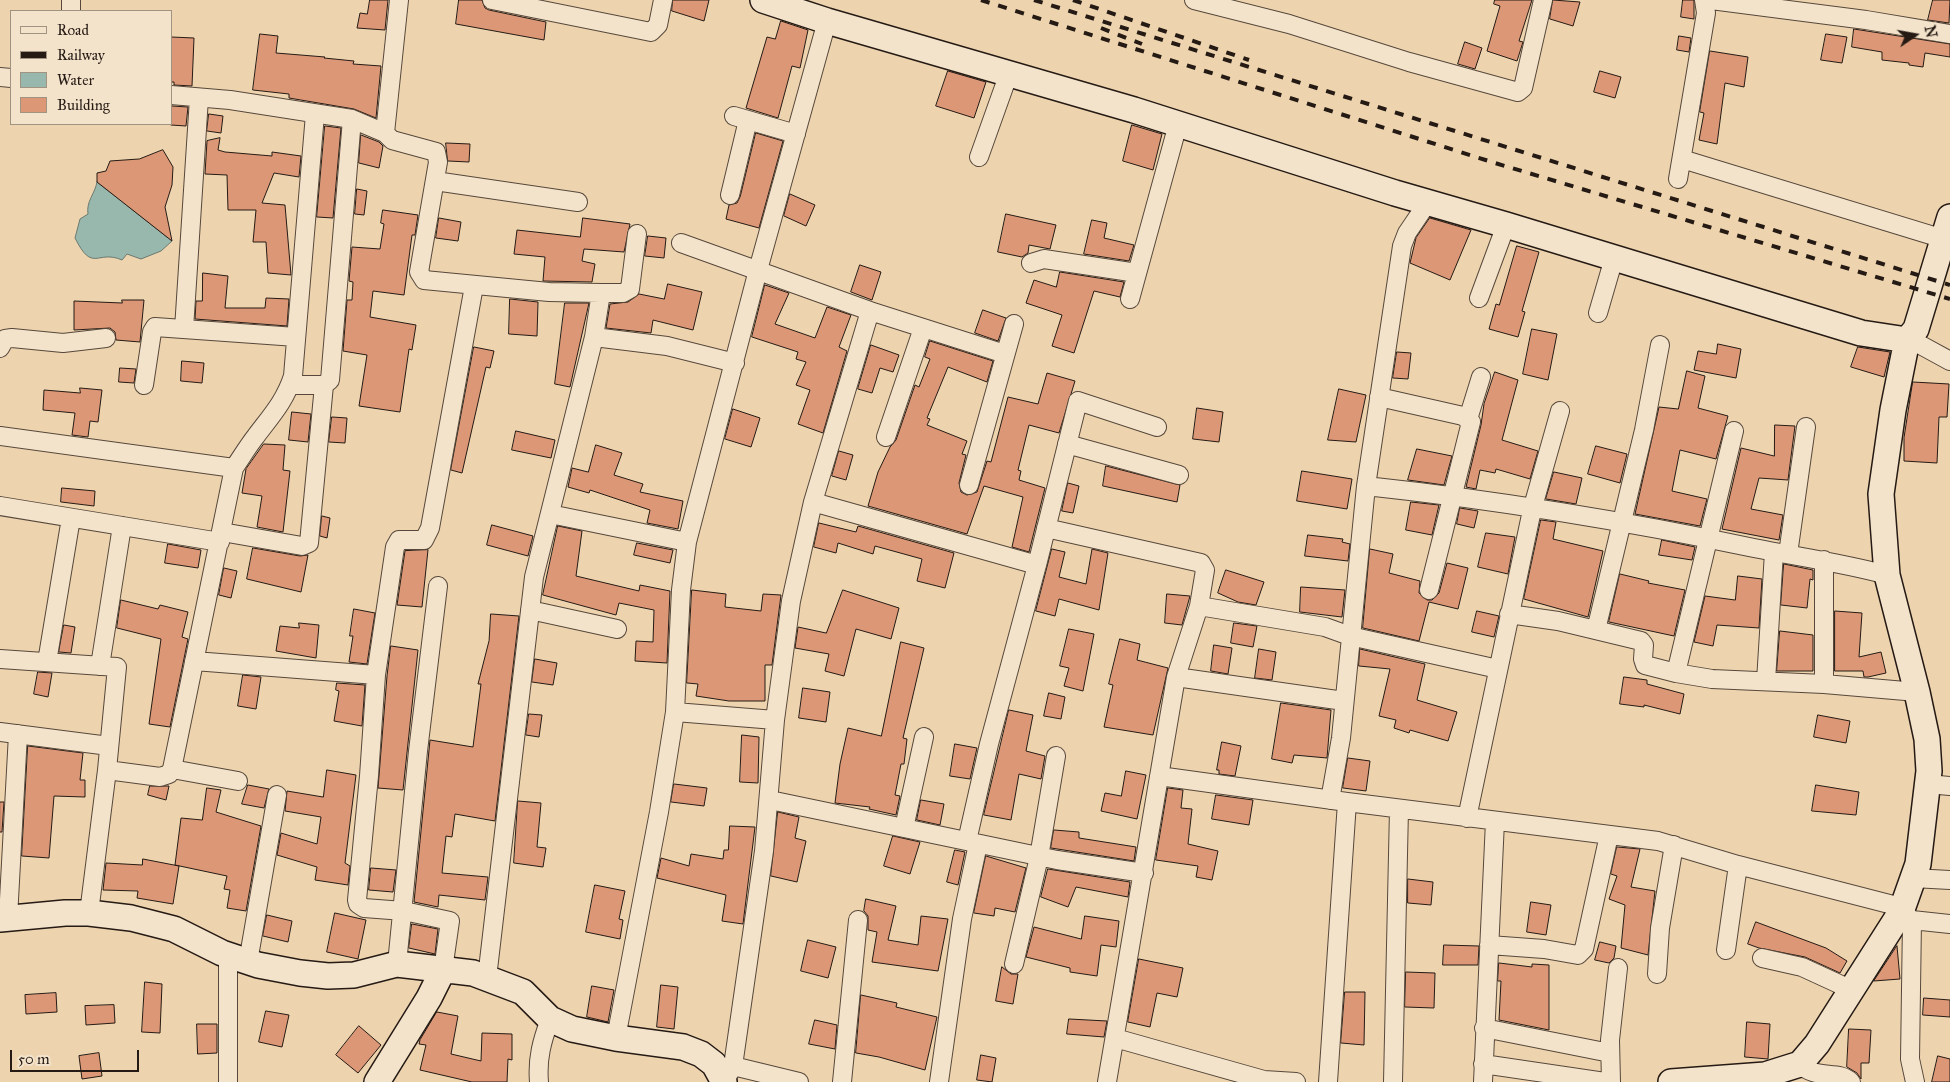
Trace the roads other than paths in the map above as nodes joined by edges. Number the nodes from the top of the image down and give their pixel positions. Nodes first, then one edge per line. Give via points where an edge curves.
1 (398, 0) edge
2 (492, 0) edge
3 (664, 0) edge
4 (763, 0) edge
5 (1194, 0) edge
6 (1543, 0) edge
7 (1704, 0) edge
8 (1711, 0) edge
9 (532, 4) edge
10 (827, 21) junction
11 (1950, 34) edge
12 (1009, 73) junction
13 (172, 95) edge
14 (199, 98) junction
15 (314, 114) junction
16 (352, 120) junction
17 (1178, 124) junction
18 (385, 134) junction
19 (796, 134) junction
20 (979, 158) dead end
21 (1682, 159) junction
22 (1678, 179) dead end
23 (435, 181) junction
24 (730, 195) dead end
25 (578, 202) dead end
26 (1428, 202) junction
27 (1506, 225) junction
28 (1948, 232) edge
29 (637, 234) dead end
30 (681, 243) dead end
31 (1614, 258) junction
32 (1031, 263) dead end
33 (758, 270) junction
34 (1136, 273) junction
35 (474, 286) junction
36 (601, 293) junction
37 (1479, 298) dead end
38 (1130, 299) dead end
39 (870, 310) junction
40 (1598, 314) dead end
41 (1014, 324) dead end
42 (923, 328) junction
43 (184, 329) junction
44 (296, 337) junction
45 (594, 337) junction
46 (106, 338) dead end
47 (1912, 342) junction
48 (1660, 345) dead end
49 (0, 348) edge
50 (1950, 349) edge
51 (1005, 354) junction
52 (1950, 361) edge
53 (735, 363) junction
54 (1481, 377) dead end
55 (144, 385) dead end
56 (290, 385) junction
57 (324, 385) junction
58 (1379, 397) junction
59 (1560, 411) dead end
60 (1468, 418) junction
61 (1157, 427) dead end
62 (1806, 427) dead end
63 (1734, 431) dead end
64 (0, 436) edge
65 (886, 437) dead end
66 (1067, 444) junction
67 (234, 468) junction
68 (1179, 475) dead end
69 (969, 485) dead end
70 (1366, 486) junction
71 (1453, 496) junction
72 (813, 502) junction
73 (0, 506) edge
74 (1532, 510) junction
75 (550, 514) junction
76 (70, 518) junction
77 (1622, 522) junction
78 (122, 526) junction
79 (1046, 528) junction
80 (221, 537) junction
81 (1708, 538) junction
82 (687, 542) junction
83 (1781, 553) junction
84 (1824, 560) junction
85 (1037, 565) junction
86 (1887, 575) junction
87 (438, 586) dead end
88 (1429, 590) dead end
89 (1198, 606) junction
90 (530, 610) junction
91 (1509, 614) junction
92 (617, 628) dead end
93 (1596, 630) junction
94 (1350, 636) junction
95 (0, 659) edge
96 (194, 661) junction
97 (47, 662) junction
98 (100, 666) junction
99 (1498, 669) junction
100 (1676, 673) junction
101 (376, 674) junction
102 (1176, 677) junction
103 (1766, 682) junction
104 (1824, 684) junction
105 (1917, 692) junction
106 (1344, 701) junction
107 (675, 712) junction
108 (775, 720) junction
109 (0, 732) edge
110 (18, 734) junction
111 (924, 737) dead end
112 (109, 746) junction
113 (1056, 756) dead end
114 (172, 769) junction
115 (107, 770) junction
116 (1159, 776) junction
117 (238, 781) dead end
118 (1939, 785) edge
119 (277, 795) dead end
120 (770, 800) junction
121 (1338, 801) junction
122 (1399, 809) junction
123 (1467, 818) junction
124 (1495, 821) junction
125 (904, 828) junction
126 (1609, 836) junction
127 (973, 842) junction
128 (1674, 845) junction
129 (1039, 857) junction
130 (1738, 865) junction
131 (1144, 873) junction
132 (1913, 878) junction
133 (1950, 880) edge
134 (404, 911) junction
135 (89, 913) junction
136 (1907, 915) junction
137 (4, 919) edge
138 (858, 920) dead end
139 (1950, 924) edge
140 (1489, 945) junction
141 (1726, 950) dead end
142 (1762, 958) dead end
143 (238, 959) junction
144 (397, 964) junction
145 (1014, 964) dead end
146 (1618, 968) dead end
147 (443, 970) junction
148 (1657, 974) dead end
149 (487, 978) junction
150 (1852, 990) junction
151 (550, 1019) junction
152 (1484, 1028) junction
153 (616, 1038) junction
154 (1115, 1038) junction
155 (1610, 1053) junction
156 (1483, 1064) junction
157 (1785, 1072) edge
158 (726, 1078) edge
159 (228, 1082) edge
160 (377, 1082) edge
161 (539, 1082) edge
162 (799, 1082) edge
163 (842, 1082) edge
164 (939, 1082) edge
165 (1107, 1082) edge
166 (1274, 1082) edge
167 (1296, 1082) edge
168 (1328, 1082) edge
169 (1393, 1082) edge
170 (1483, 1082) edge
171 (1604, 1082) edge
172 (1611, 1082) edge
173 (1671, 1082) edge
174 (1703, 1082) edge
175 (1851, 1082) edge
176 (1915, 1082) edge

1 - 18 street
2 - 9 street
3 - 9 street via 658,25 651,32
4 - 10 street
5 - 6 street via 1288,24 1518,92 1524,88
7 - 21 street via 1706,13
8 - 11 street
10 - 12 street
10 - 19 street
12 - 17 street
12 - 20 street
13 - 14 street
14 - 15 street
14 - 43 street
15 - 16 street
15 - 44 street
16 - 18 street
16 - 57 street via 330,380
17 - 26 street
17 - 34 street
18 - 23 street via 392,140 436,152
19 - 24 street via 741,118
19 - 33 street
21 - 22 street
21 - 28 street
23 - 25 street
23 - 35 street via 421,277 429,282
26 - 27 street
26 - 58 street via 1402,246
27 - 31 street
27 - 37 street
28 - 47 street
29 - 36 street via 630,289 624,293
30 - 33 street
31 - 40 street
31 - 47 street via 1861,333
32 - 34 street via 1044,259
33 - 39 street
33 - 53 street
34 - 38 street
35 - 36 street
35 - 101 street via 430,528 424,540 396,543
36 - 45 street
39 - 42 street
39 - 72 street
41 - 51 street
42 - 51 street
42 - 65 street
43 - 44 street
43 - 55 street via 153,329
44 - 56 street
45 - 53 street via 667,346
45 - 75 street
46 - 49 street via 62,343 12,338 5,339
47 - 50 street
47 - 52 street
47 - 86 street via 1893,410 1881,494
48 - 77 street
51 - 69 street
53 - 82 street
54 - 60 street
56 - 57 street
56 - 67 street via 277,411 255,436
57 - 80 street via 309,543 302,546
58 - 60 street
58 - 70 street
59 - 74 street
60 - 71 street via 1471,426
61 - 66 street via 1078,401
62 - 83 street
63 - 81 street
64 - 67 street
66 - 68 street
66 - 79 street
67 - 80 street
70 - 71 street
70 - 94 street
71 - 74 street
71 - 88 street
72 - 85 street
72 - 108 street via 791,601
73 - 76 street
74 - 77 street
74 - 91 street
75 - 82 street
75 - 90 street via 534,578
76 - 78 street
76 - 97 street
77 - 81 street
77 - 93 street
78 - 80 street
78 - 98 street
79 - 85 street
79 - 89 street via 1201,563 1205,570
80 - 96 street
81 - 83 street
81 - 100 street
82 - 107 street via 681,590
83 - 84 street
83 - 103 street
84 - 86 street
84 - 104 street
85 - 127 street via 989,744
86 - 105 street
87 - 134 street via 418,751
89 - 94 street via 1325,626
89 - 102 street
90 - 92 street
90 - 149 street
91 - 93 street
91 - 99 street
93 - 100 street via 1641,641 1645,665
94 - 99 street
94 - 106 street
95 - 97 street
96 - 101 street
96 - 114 street
97 - 98 street
98 - 112 street via 117,667
99 - 123 street
100 - 103 street
101 - 134 street via 357,900 364,908
102 - 106 street
102 - 116 street
103 - 104 street
104 - 105 street
105 - 118 street via 1929,771
106 - 121 street
107 - 108 street
107 - 153 street
108 - 120 street
109 - 110 street
110 - 112 street
110 - 137 street
111 - 125 street
112 - 115 street
113 - 129 street
114 - 115 street via 170,774 160,777
114 - 117 street
115 - 135 street
116 - 121 street
116 - 131 street
118 - 132 street
119 - 143 street
120 - 125 street
120 - 158 street
121 - 122 street
121 - 168 street
122 - 123 street
122 - 169 street
123 - 124 street
124 - 126 street
124 - 140 street
125 - 127 street
126 - 128 street
126 - 140 street via 1584,949 1578,955
127 - 129 street
127 - 164 street
128 - 130 street
128 - 148 street via 1660,928
129 - 131 street
129 - 145 street
130 - 136 street via 1898,906
130 - 141 street
131 - 154 street
132 - 133 street
132 - 136 street
134 - 144 street
134 - 147 street via 450,921
135 - 137 street
135 - 143 street via 174,928
136 - 139 street
136 - 150 street
136 - 176 street via 1910,1059
138 - 163 street
140 - 152 street
142 - 150 street via 1802,967
143 - 144 street via 328,976 354,975
143 - 159 street
144 - 147 street
146 - 155 street via 1612,1004
147 - 149 street
147 - 160 street
149 - 151 street via 523,992
150 - 157 street via 1817,1044
151 - 153 street via 572,1029
151 - 161 street via 538,1057
152 - 155 street
152 - 156 street
153 - 158 street via 683,1047 701,1054
154 - 165 street
154 - 166 street
155 - 172 street
156 - 170 street
156 - 171 street
157 - 174 street
157 - 175 street via 1842,1077
158 - 162 street
166 - 167 street
173 - 174 street

